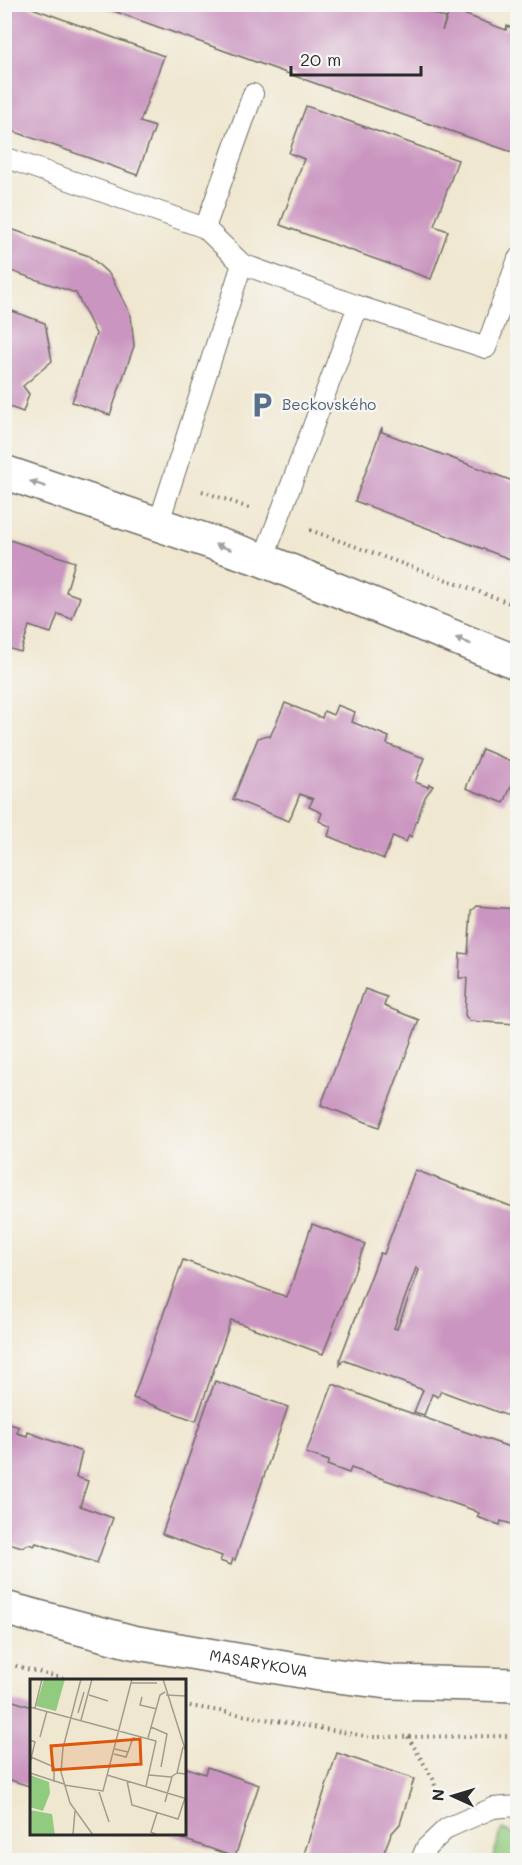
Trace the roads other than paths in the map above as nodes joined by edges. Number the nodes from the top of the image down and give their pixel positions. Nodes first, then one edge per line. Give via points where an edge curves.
1 (253, 94) dead end
2 (4, 156) edge
3 (205, 228) junction
4 (518, 259) edge
5 (242, 264) junction
6 (358, 306) junction
7 (4, 472) edge
8 (158, 525) junction
9 (263, 560) junction
10 (518, 663) edge
11 (4, 1608) edge
12 (518, 1685) edge
13 (518, 1806) edge
14 (421, 1860) edge

1 - 3 lane
2 - 3 lane
3 - 5 lane
4 - 6 lane via 486,348
5 - 6 lane
5 - 8 lane
6 - 9 lane
8 -> 7 street
9 -> 8 street
10 -> 9 street
11 - 12 street, MASARYKOVA via 132,1642 313,1673 390,1682
13 - 14 lane via 493,1808 447,1828 426,1848

